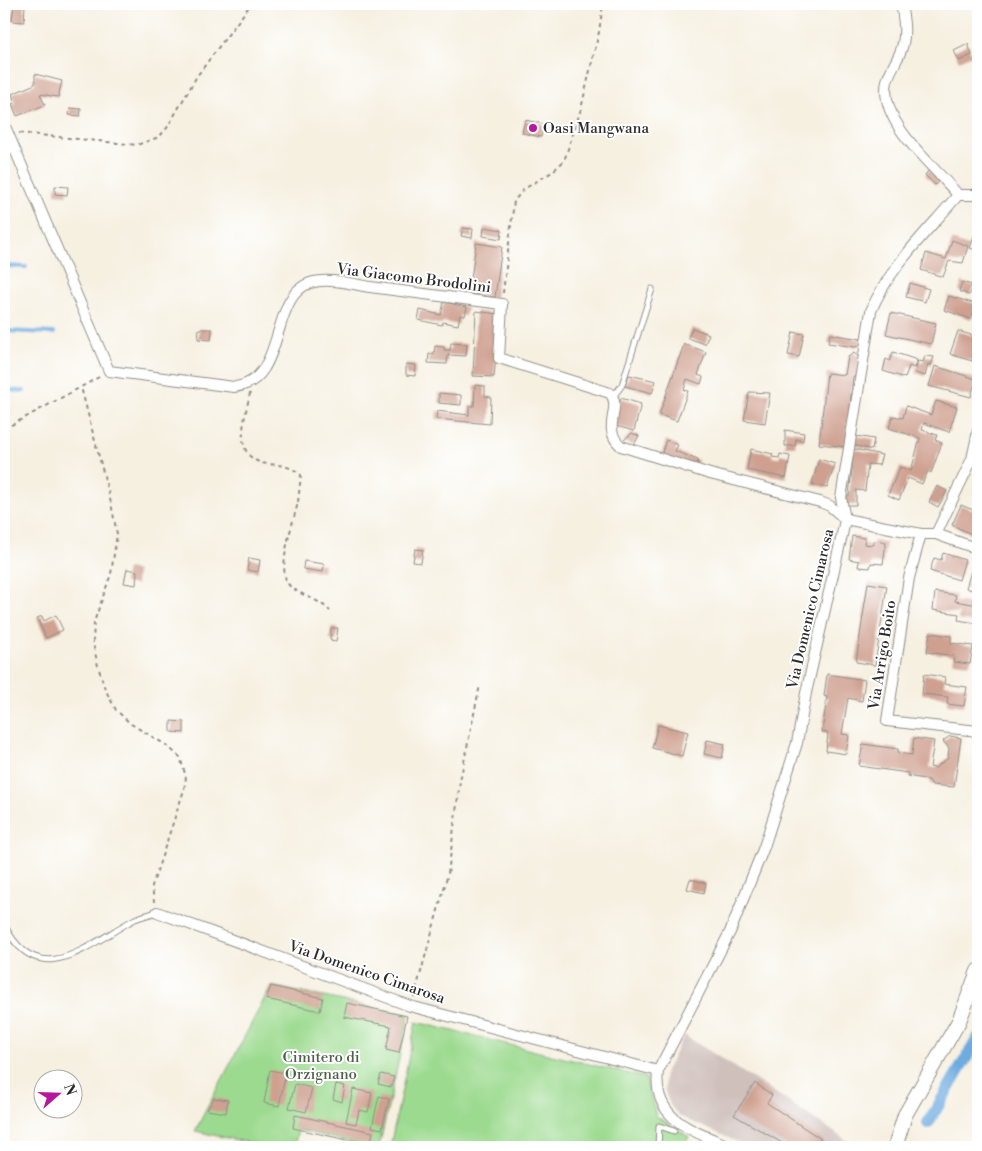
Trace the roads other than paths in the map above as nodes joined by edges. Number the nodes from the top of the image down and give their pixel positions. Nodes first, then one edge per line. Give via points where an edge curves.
1 (901, 4) edge
2 (5, 128) edge
3 (958, 195) junction
4 (978, 195) edge
5 (652, 289) dead end
6 (614, 398) junction
7 (978, 431) edge
8 (845, 519) junction
9 (921, 534) junction
10 (936, 534) junction
11 (978, 549) edge
12 (978, 731) edge
13 (157, 912) joint
14 (4, 924) edge
15 (978, 971) edge
16 (658, 1070) junction
17 (674, 1131) dead end
18 (896, 1146) edge
19 (658, 1147) edge
20 (732, 1147) edge

1 - 3 street via 903,43 887,83 888,102 901,132
2 - 6 street, Via Giacomo Brodolini via 109,371 244,386 260,374 296,291 311,282 344,283 502,304 499,358 605,390
3 - 4 street
3 - 8 street, Via Domenico Cimarosa via 902,262 877,296 871,311 841,498
5 - 6 lane via 622,385
6 - 8 street via 610,429 621,446 710,474 820,502
7 - 10 street via 972,459
8 - 9 street
8 - 16 street, Via Domenico Cimarosa via 797,743 764,846 730,932
9 - 10 street
9 - 12 street, Via Arrigo Boito via 910,578 887,721
10 - 11 street
13 - 14 lane via 136,919 88,949 58,959 45,960 29,955 9,935
13 - 16 street, Via Domenico Cimarosa via 412,1007
15 - 18 main road via 959,1021 906,1115
16 - 20 street via 658,1089 670,1116 686,1127
17 - 19 lane via 659,1126

